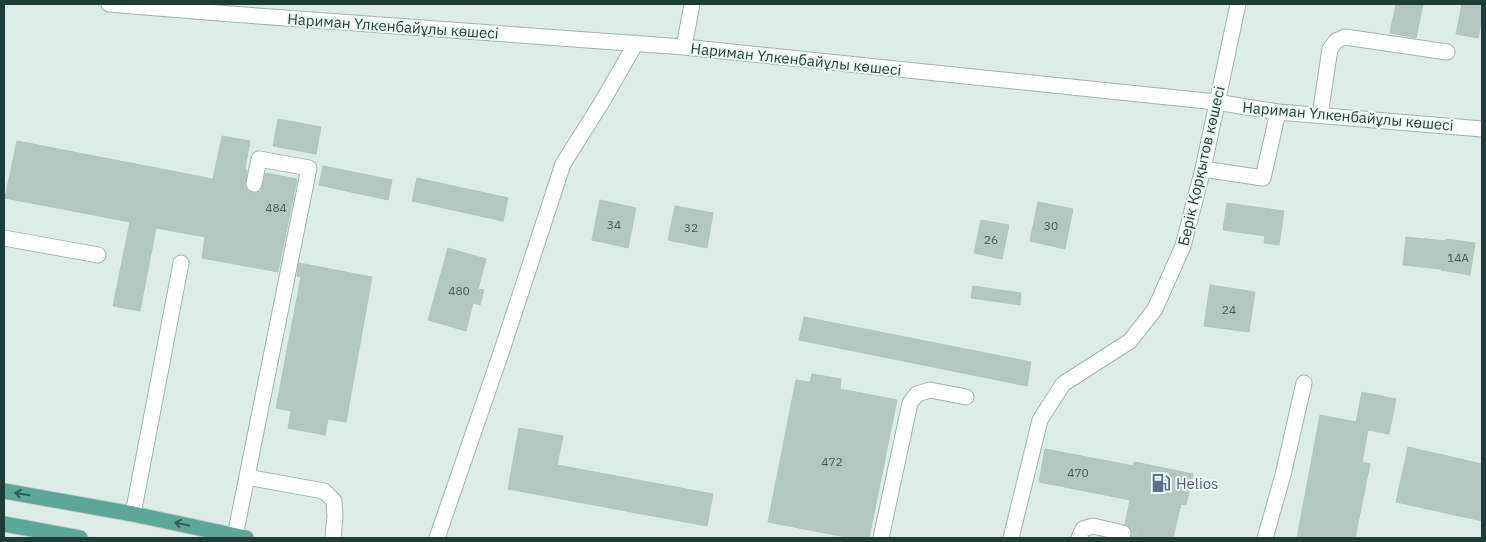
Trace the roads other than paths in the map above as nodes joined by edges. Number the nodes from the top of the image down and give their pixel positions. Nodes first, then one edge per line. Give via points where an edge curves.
1 (109, 4) edge
2 (692, 4) edge
3 (1238, 4) edge
4 (232, 9) edge
5 (636, 43) junction
6 (684, 47) junction
7 (1447, 52) dead end
8 (1216, 102) junction
9 (1278, 112) junction
10 (1320, 115) junction
11 (1482, 128) edge
12 (1203, 169) junction
13 (254, 184) dead end
14 (4, 238) edge
15 (98, 255) dead end
16 (181, 263) dead end
17 (1304, 383) dead end
18 (966, 397) dead end
19 (246, 477) junction
20 (4, 491) edge
21 (133, 514) junction
22 (4, 524) edge
23 (1123, 533) dead end
24 (52, 536) edge
25 (241, 537) edge
26 (80, 538) edge
27 (333, 538) edge
28 (437, 538) edge
29 (881, 538) edge
30 (1011, 538) edge
31 (1079, 538) edge
32 (1265, 538) edge

1 - 4 street, Нариман Үлкенбайұлы көшесі
2 - 6 street
3 - 8 street, Берік Қорқытов көшесі
4 - 5 street, Нариман Үлкенбайұлы көшесі
5 - 6 street, Нариман Үлкенбайұлы көшесі
5 - 28 street via 563,164
6 - 8 street, Нариман Үлкенбайұлы көшесі
7 - 10 street via 1345,38 1336,41 1330,49
8 - 9 street, Нариман Үлкенбайұлы көшесі
8 - 12 street, Берік Қорқытов көшесі
9 - 10 street, Нариман Үлкенбайұлы көшесі
9 - 12 street via 1264,178
10 - 11 street, Нариман Үлкенбайұлы көшесі
12 - 30 street, Берік Қорқытов көшесі via 1183,246 1156,309 1130,341 1063,384 1040,420
13 - 19 street via 260,159 309,168
14 - 15 street
16 - 21 street
17 - 32 street
18 - 29 street via 930,390 917,394 910,404
19 - 25 street
19 - 27 street via 324,491 334,500
21 -> 20 main road
25 -> 21 main road
22 - 24 main road
23 - 31 street via 1093,526 1082,529
24 - 26 main road

